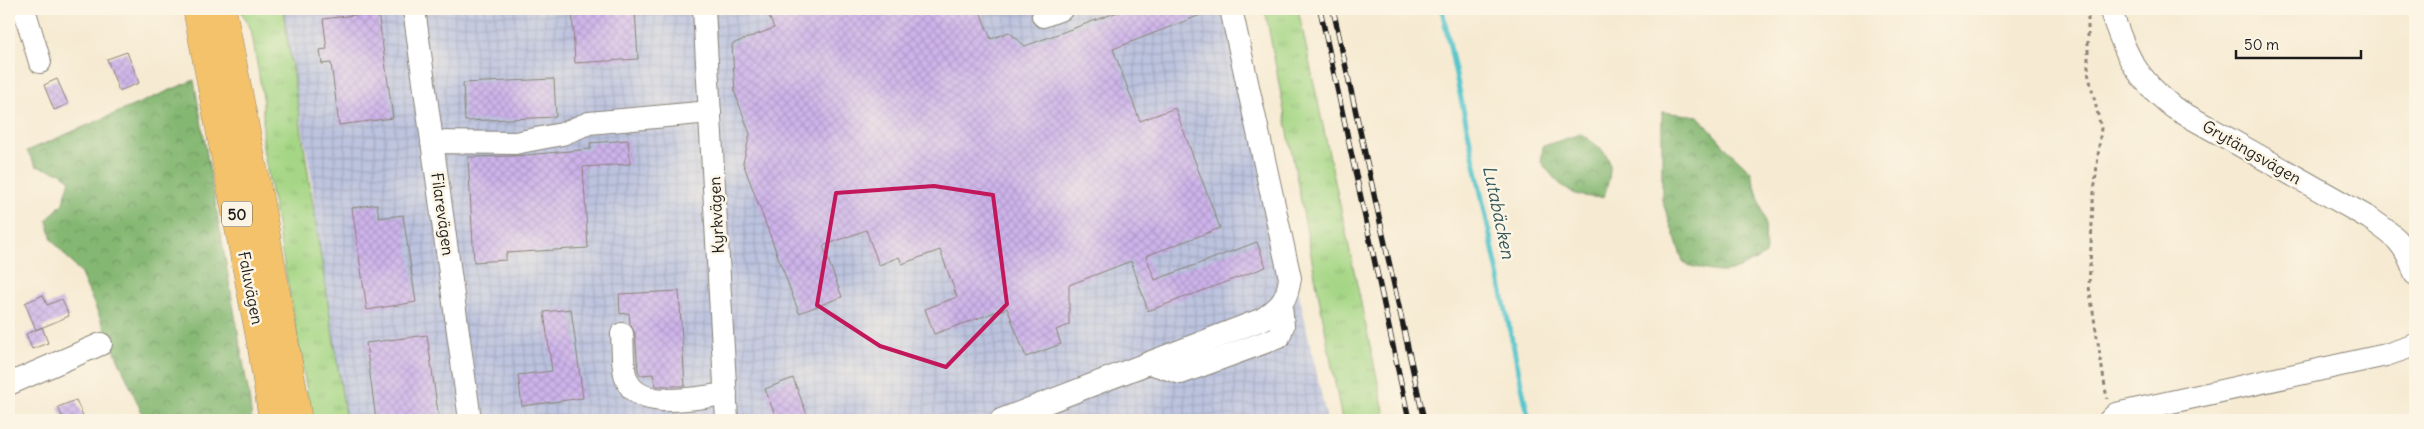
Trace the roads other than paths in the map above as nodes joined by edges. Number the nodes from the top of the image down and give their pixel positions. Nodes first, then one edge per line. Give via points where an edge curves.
1 (24, 9) edge
2 (197, 9) edge
3 (222, 9) edge
4 (414, 9) edge
5 (704, 9) edge
6 (1231, 9) edge
7 (2110, 9) edge
8 (40, 62) dead end
9 (710, 112) junction
10 (432, 142) junction
11 (2415, 274) edge
12 (622, 334) dead end
13 (101, 344) dead end
14 (2415, 345) edge
15 (9, 384) edge
16 (726, 394) junction
17 (273, 420) edge
18 (298, 420) edge
19 (470, 420) edge
20 (727, 420) edge
21 (1002, 420) edge
22 (2110, 420) edge

1 - 8 street
2 - 17 highway, Faluvägen / 50
3 - 18 highway, Faluvägen / 50
4 - 10 street, Filarevägen
5 - 9 street, Kyrkvägen
6 - 21 street via 1290,278 1288,293 1281,306 1262,319
7 - 11 street, Grytängsvägen via 2130,61 2157,94 2174,108 2369,218 2398,239 2412,262
9 - 10 street via 589,123 562,134 515,143
9 - 16 street, Kyrkvägen
10 - 19 street, Filarevägen
12 - 16 street via 625,374 638,394 652,400 664,400
13 - 15 street
14 - 22 street via 2116,414
16 - 20 street, Kyrkvägen

